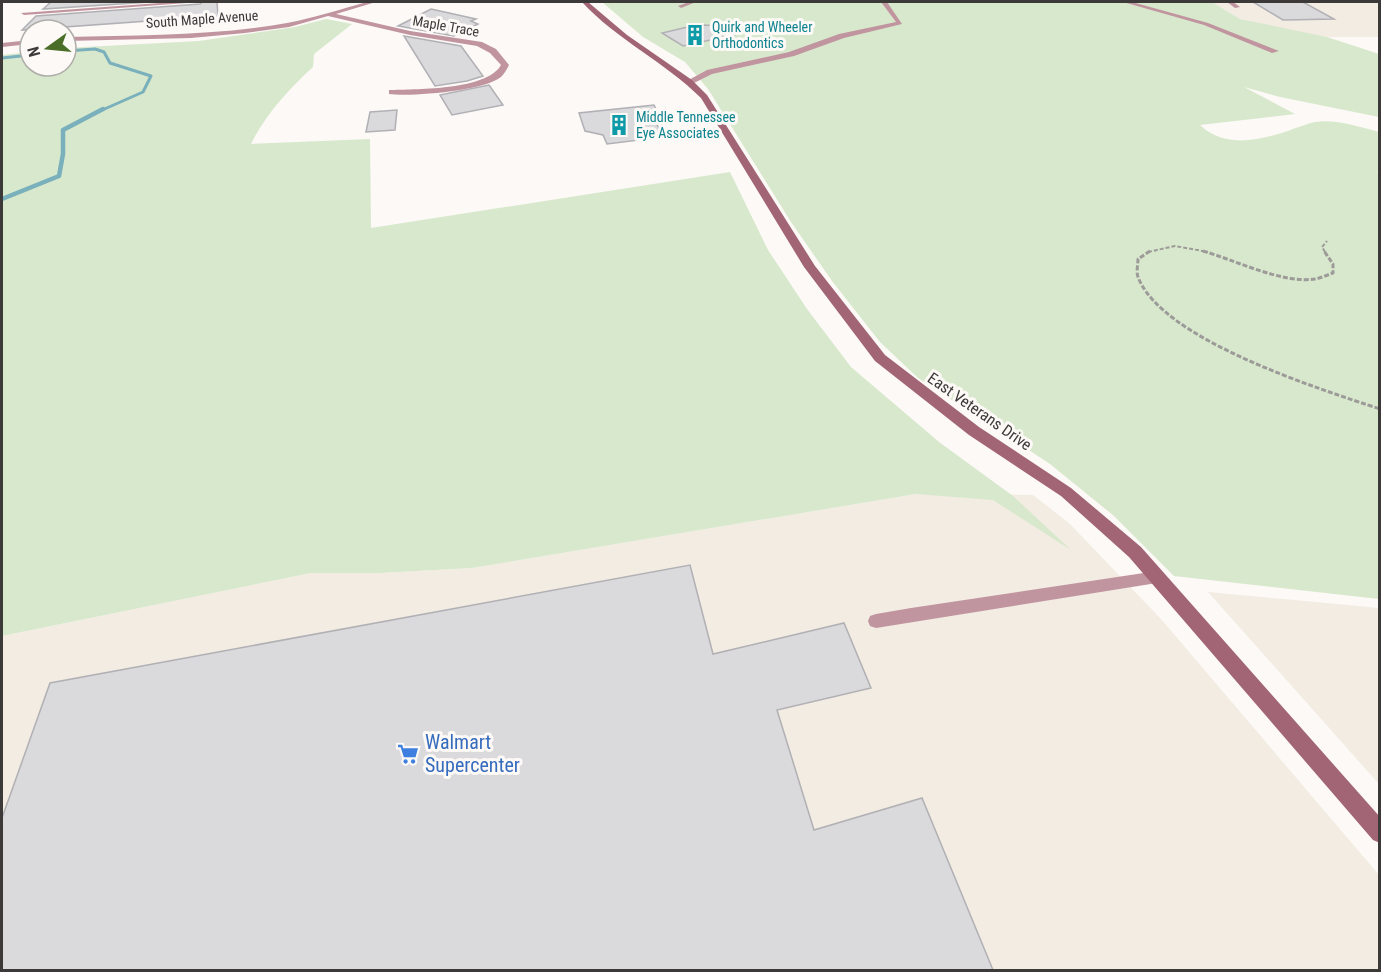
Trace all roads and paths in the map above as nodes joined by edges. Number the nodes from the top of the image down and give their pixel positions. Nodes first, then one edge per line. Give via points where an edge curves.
1 (197, 2) edge
2 (373, 2) edge
3 (585, 2) edge
4 (693, 2) edge
5 (884, 2) edge
6 (1126, 2) edge
7 (1230, 2) edge
8 (681, 6) dead end
9 (1237, 7) dead end
10 (24, 13) dead end
11 (328, 14) junction
12 (78, 39) edge
13 (18, 43) edge
14 (2, 45) edge
15 (1275, 51) dead end
16 (689, 82) junction
17 (392, 92) dead end
18 (1327, 241) dead end
19 (1380, 409) edge
20 (1157, 577) junction
21 (876, 621) dead end
22 (1380, 833) edge

1 - 10 street
2 - 11 street, South Maple Avenue
3 - 16 street, East Veterans Drive via 624,37
4 - 8 lane
5 - 16 street via 900,23 710,72
6 - 15 street via 1206,24
7 - 9 lane
11 - 12 street, South Maple Avenue via 289,25 234,32
11 - 17 street, Maple Trace via 479,44 493,51 505,65 498,76 484,81 428,93
13 - 14 street
16 - 20 street, East Veterans Drive via 704,97 810,267 880,358 974,431 1066,492 1135,552
18 - 19 path via 1322,247 1333,264 1333,273 1324,278 1285,276 1198,249 1175,246 1153,249 1138,260 1137,276 1155,301 1220,345 1312,386
20 - 21 lane via 943,607
20 - 22 street, East Veterans Drive

